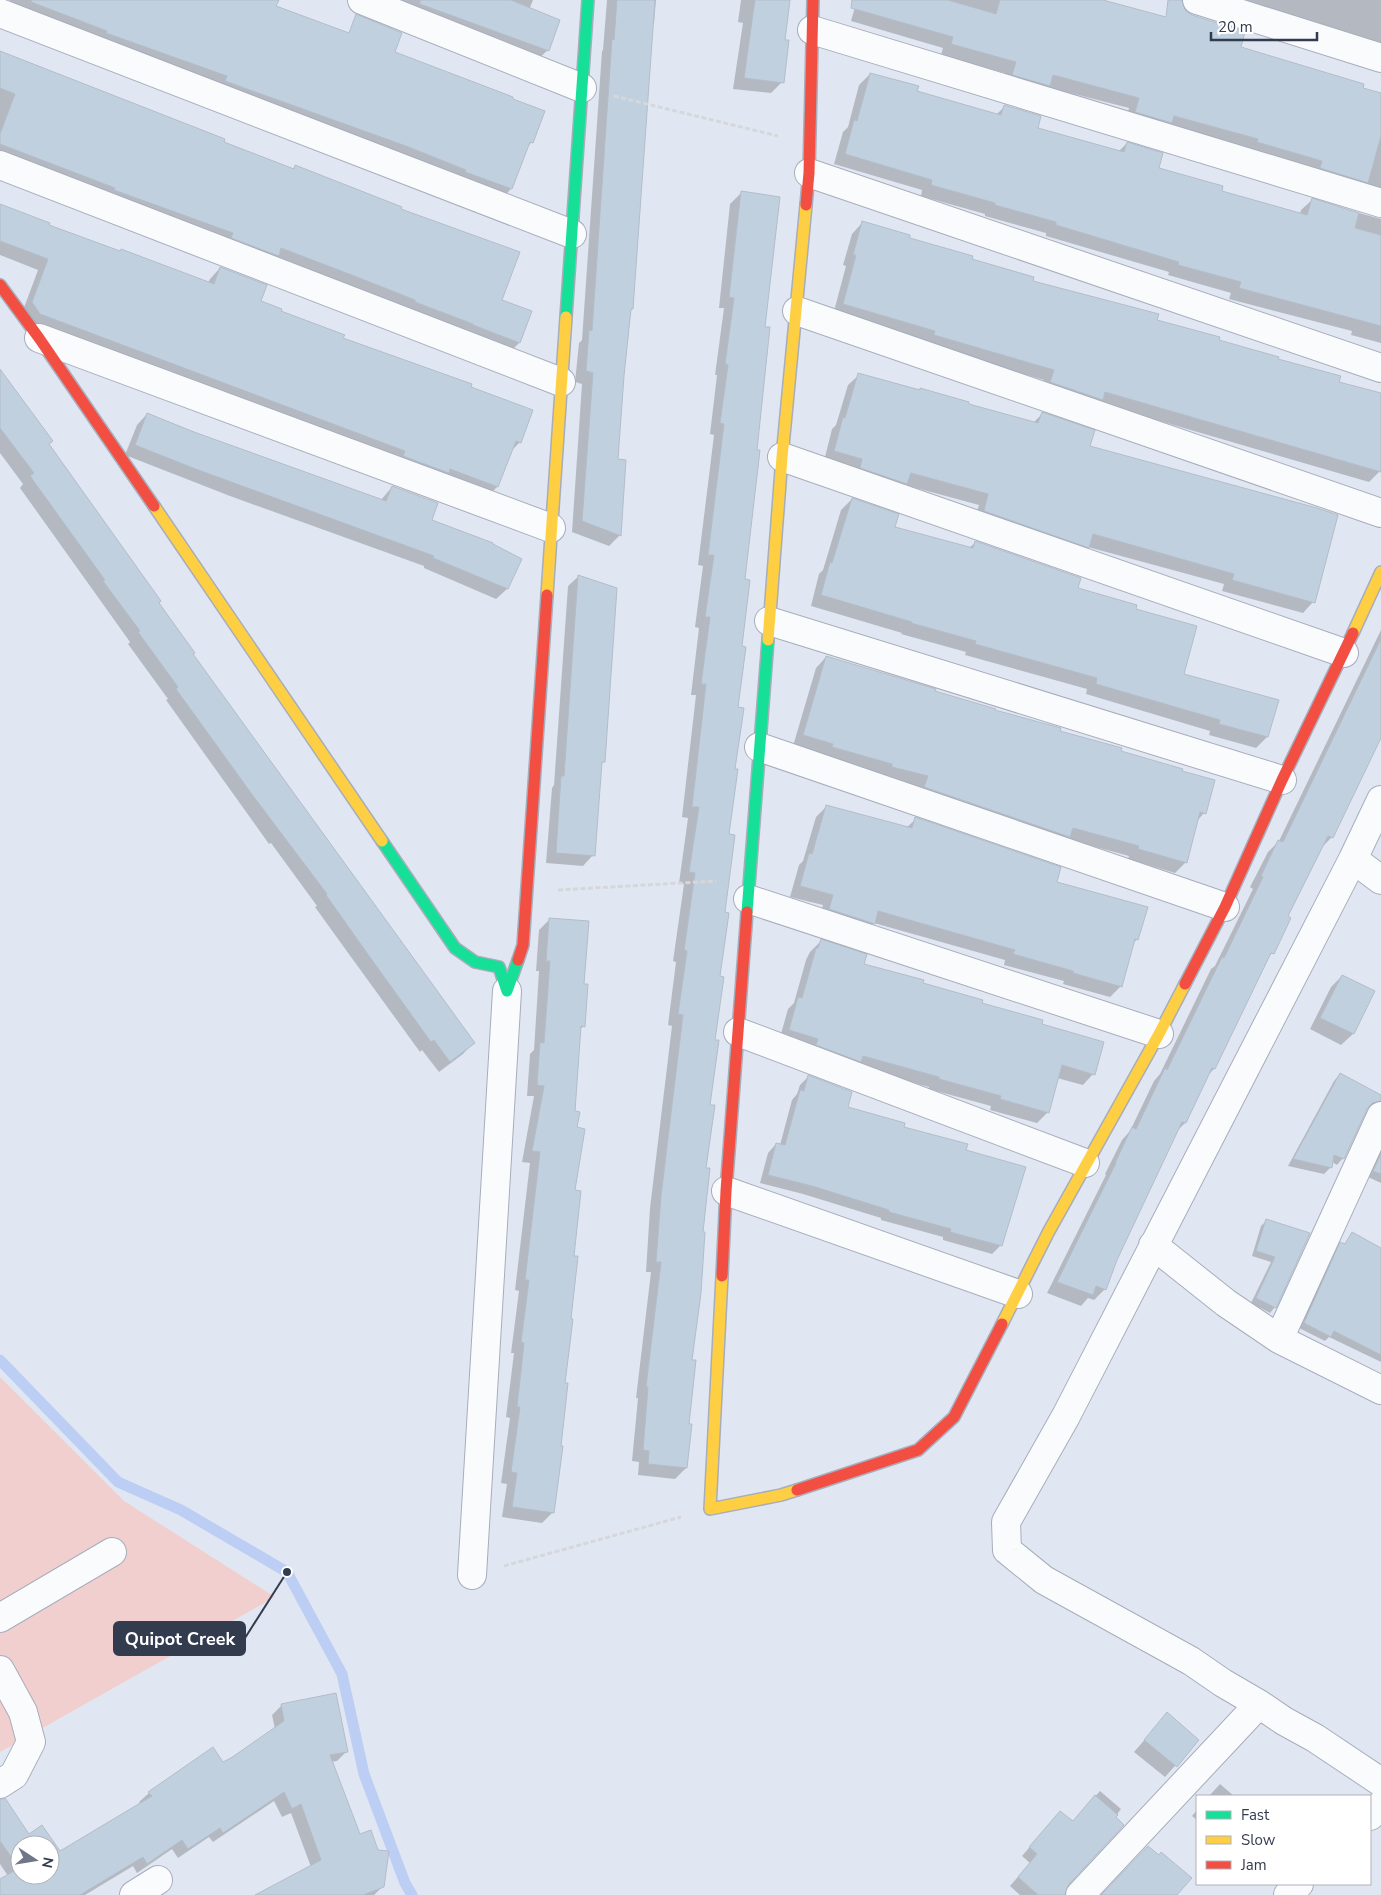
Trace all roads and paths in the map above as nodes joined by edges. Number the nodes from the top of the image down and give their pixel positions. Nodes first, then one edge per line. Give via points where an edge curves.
1 (362, 0) edge
2 (588, 0) edge
3 (813, 0) edge
4 (1197, 0) edge
5 (0, 13) edge
6 (812, 30) junction
7 (1381, 58) edge
8 (582, 88) junction
9 (810, 144) junction
10 (0, 165) edge
11 (809, 173) junction
12 (1381, 203) edge
13 (572, 234) junction
14 (0, 285) edge
15 (797, 311) junction
16 (39, 338) junction
17 (1381, 368) edge
18 (561, 382) junction
19 (782, 457) junction
20 (1381, 513) edge
21 (551, 528) junction
22 (1381, 572) edge
23 (769, 621) junction
24 (1344, 653) junction
25 (760, 747) junction
26 (1282, 780) junction
27 (1381, 800) edge
28 (1353, 859) junction
29 (1381, 880) edge
30 (749, 889) junction
31 (527, 892) junction
32 (1226, 908) junction
33 (507, 991) junction
34 (738, 1032) junction
35 (1159, 1034) junction
36 (1381, 1116) edge
37 (1086, 1163) junction
38 (726, 1191) junction
39 (1153, 1245) junction
40 (1018, 1294) junction
41 (1279, 1338) junction
42 (1381, 1390) edge
43 (710, 1509) junction
44 (112, 1552) dead end
45 (472, 1575) joint
46 (0, 1618) edge
47 (0, 1670) edge
48 (1259, 1704) junction
49 (1381, 1782) edge
50 (0, 1784) edge
51 (1381, 1805) edge
52 (1371, 1815) edge
53 (158, 1880) dead end
54 (1298, 1885) edge
55 (134, 1895) edge
56 (1080, 1895) edge
57 (1288, 1895) edge

1 - 8 street
2 - 8 street
3 - 6 street
4 - 7 street
5 - 13 street
6 - 9 street
6 - 12 street
8 - 9 path
8 - 13 street
9 - 11 street
10 - 18 street
11 - 15 street
11 - 17 street
13 - 18 street
14 - 16 street
15 - 19 street
15 - 20 street
16 - 21 street
16 - 33 street via 455,948 468,960 499,967
18 - 21 street
19 - 23 street
19 - 24 street
21 - 31 street
22 - 24 street
23 - 25 street
23 - 26 street
24 - 26 street
25 - 30 street
25 - 32 street
26 - 32 street
27 - 28 street
28 - 29 street
28 - 39 street
30 - 31 path
30 - 34 street
30 - 35 street
31 - 33 street via 523,945
32 - 35 street
33 - 45 street
34 - 37 street
34 - 38 street
35 - 37 street
36 - 41 street
37 - 40 street
38 - 40 street
38 - 43 street
39 - 41 street via 1226,1303
39 - 48 street via 1066,1416 1006,1522 1008,1550 1044,1580 1191,1661
40 - 43 street via 954,1418 918,1450 781,1495
41 - 42 street
43 - 45 path
44 - 46 street
47 - 50 street via 23,1712 31,1742 14,1775
48 - 49 street
48 - 56 street
51 - 52 street
53 - 55 street
54 - 57 street

